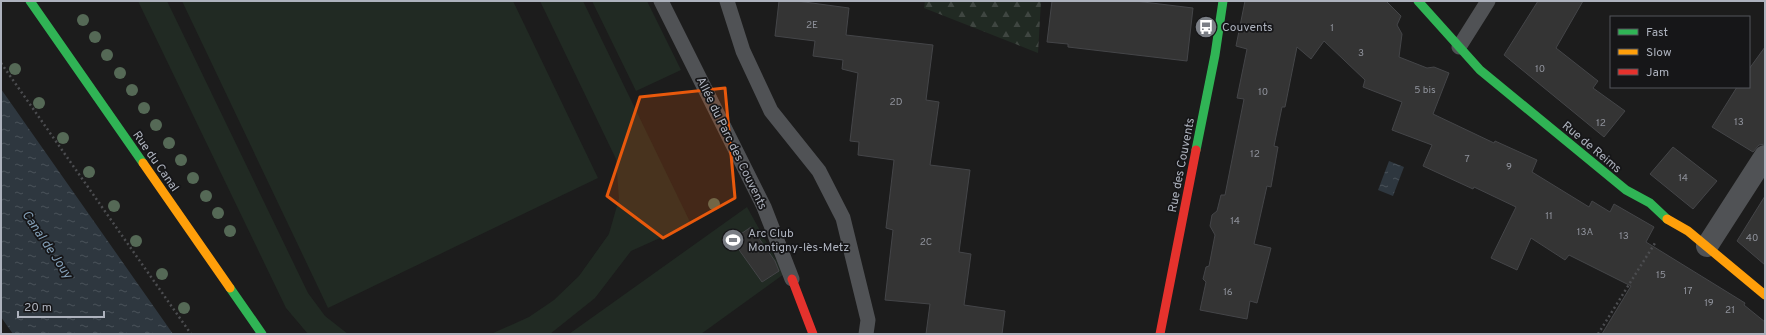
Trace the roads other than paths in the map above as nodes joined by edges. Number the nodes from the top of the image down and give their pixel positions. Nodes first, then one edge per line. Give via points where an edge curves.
1 (30, 1) edge
2 (661, 1) edge
3 (727, 1) edge
4 (1224, 1) edge
5 (1418, 1) edge
6 (1488, 1) edge
7 (1459, 47) junction
8 (1765, 156) edge
9 (1707, 246) junction
10 (792, 279) joint
11 (1765, 295) edge
12 (262, 334) edge
13 (813, 334) edge
14 (866, 334) edge
15 (1160, 334) edge

1 - 12 street, Rue du Canal
2 - 10 lane, Allée du Parc des Couvents via 764,206
3 - 14 lane via 743,51 771,111 819,171 843,218 868,320
4 - 15 street, Rue des Couvents
5 - 7 street, Rue de Reims
6 - 7 lane
7 - 9 street, Rue de Reims via 1480,70 1626,190 1650,203 1670,221
8 - 9 street
9 - 11 street, Rue de Reims
10 - 13 street, Allée du Parc des Couvents

